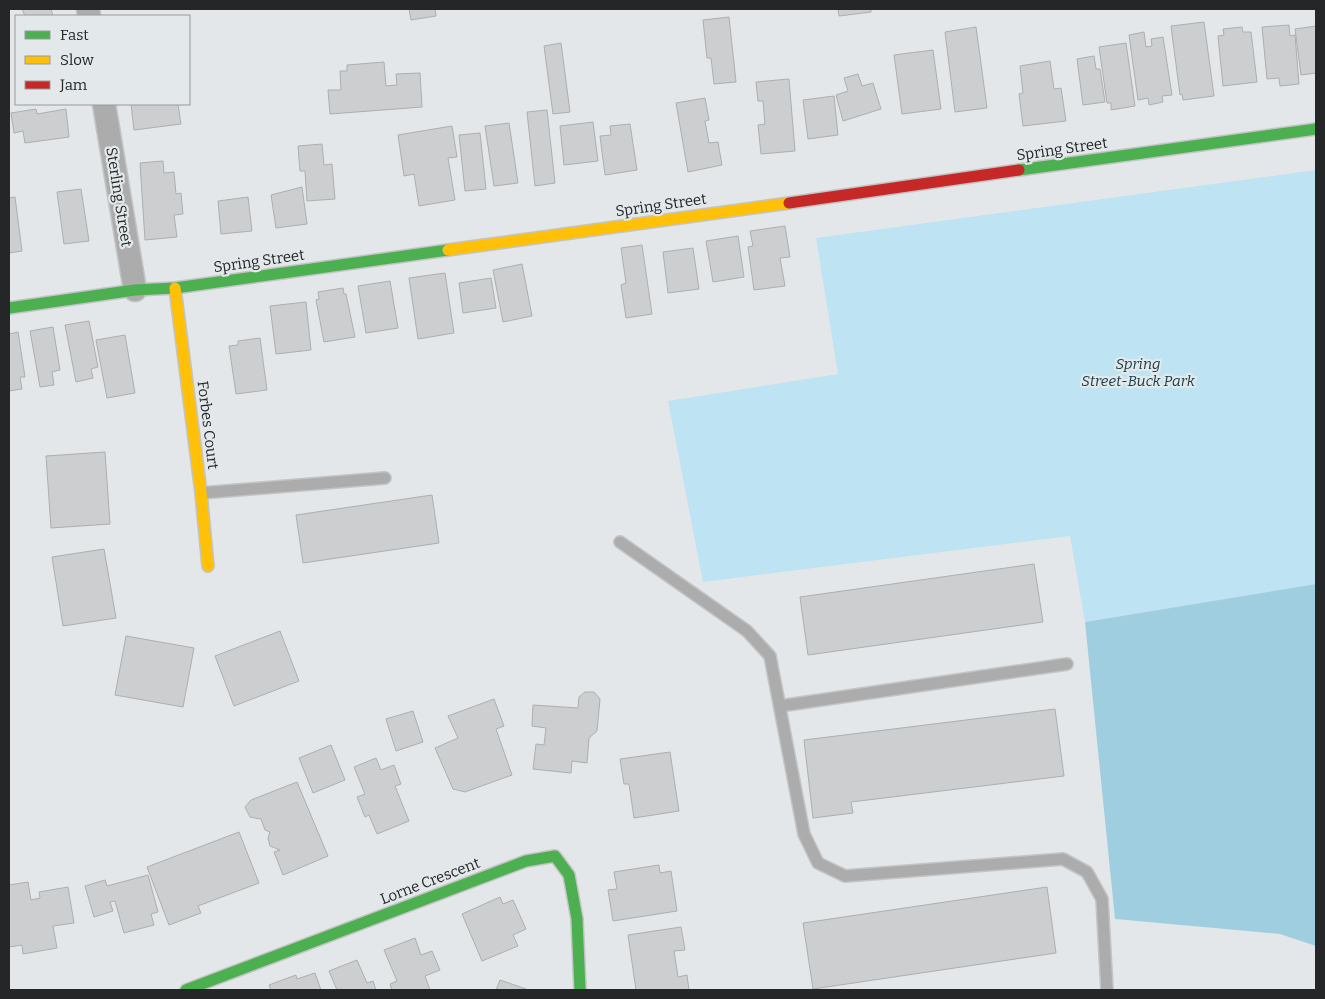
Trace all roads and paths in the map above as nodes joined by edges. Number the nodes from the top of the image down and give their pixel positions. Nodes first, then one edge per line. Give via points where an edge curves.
1 (104, 105) edge
2 (1316, 129) edge
3 (175, 288) junction
4 (135, 290) junction
5 (9, 308) edge
6 (385, 478) dead end
7 (201, 493) junction
8 (620, 542) dead end
9 (208, 566) dead end
10 (1066, 664) dead end
11 (780, 706) junction
12 (186, 990) edge
13 (580, 990) edge
14 (1107, 990) edge

1 - 4 street, Sterling Street
2 - 3 street, Spring Street
3 - 4 street, Spring Street
3 - 7 street, Forbes Court
4 - 5 street, Spring Street
6 - 7 lane
7 - 9 street, Forbes Court
8 - 11 lane via 748,631 770,656
10 - 11 lane
11 - 14 lane via 804,834 818,863 845,876 1063,859 1088,872 1102,899
12 - 13 street, Lorne Crescent via 526,861 555,856 569,875 578,919

